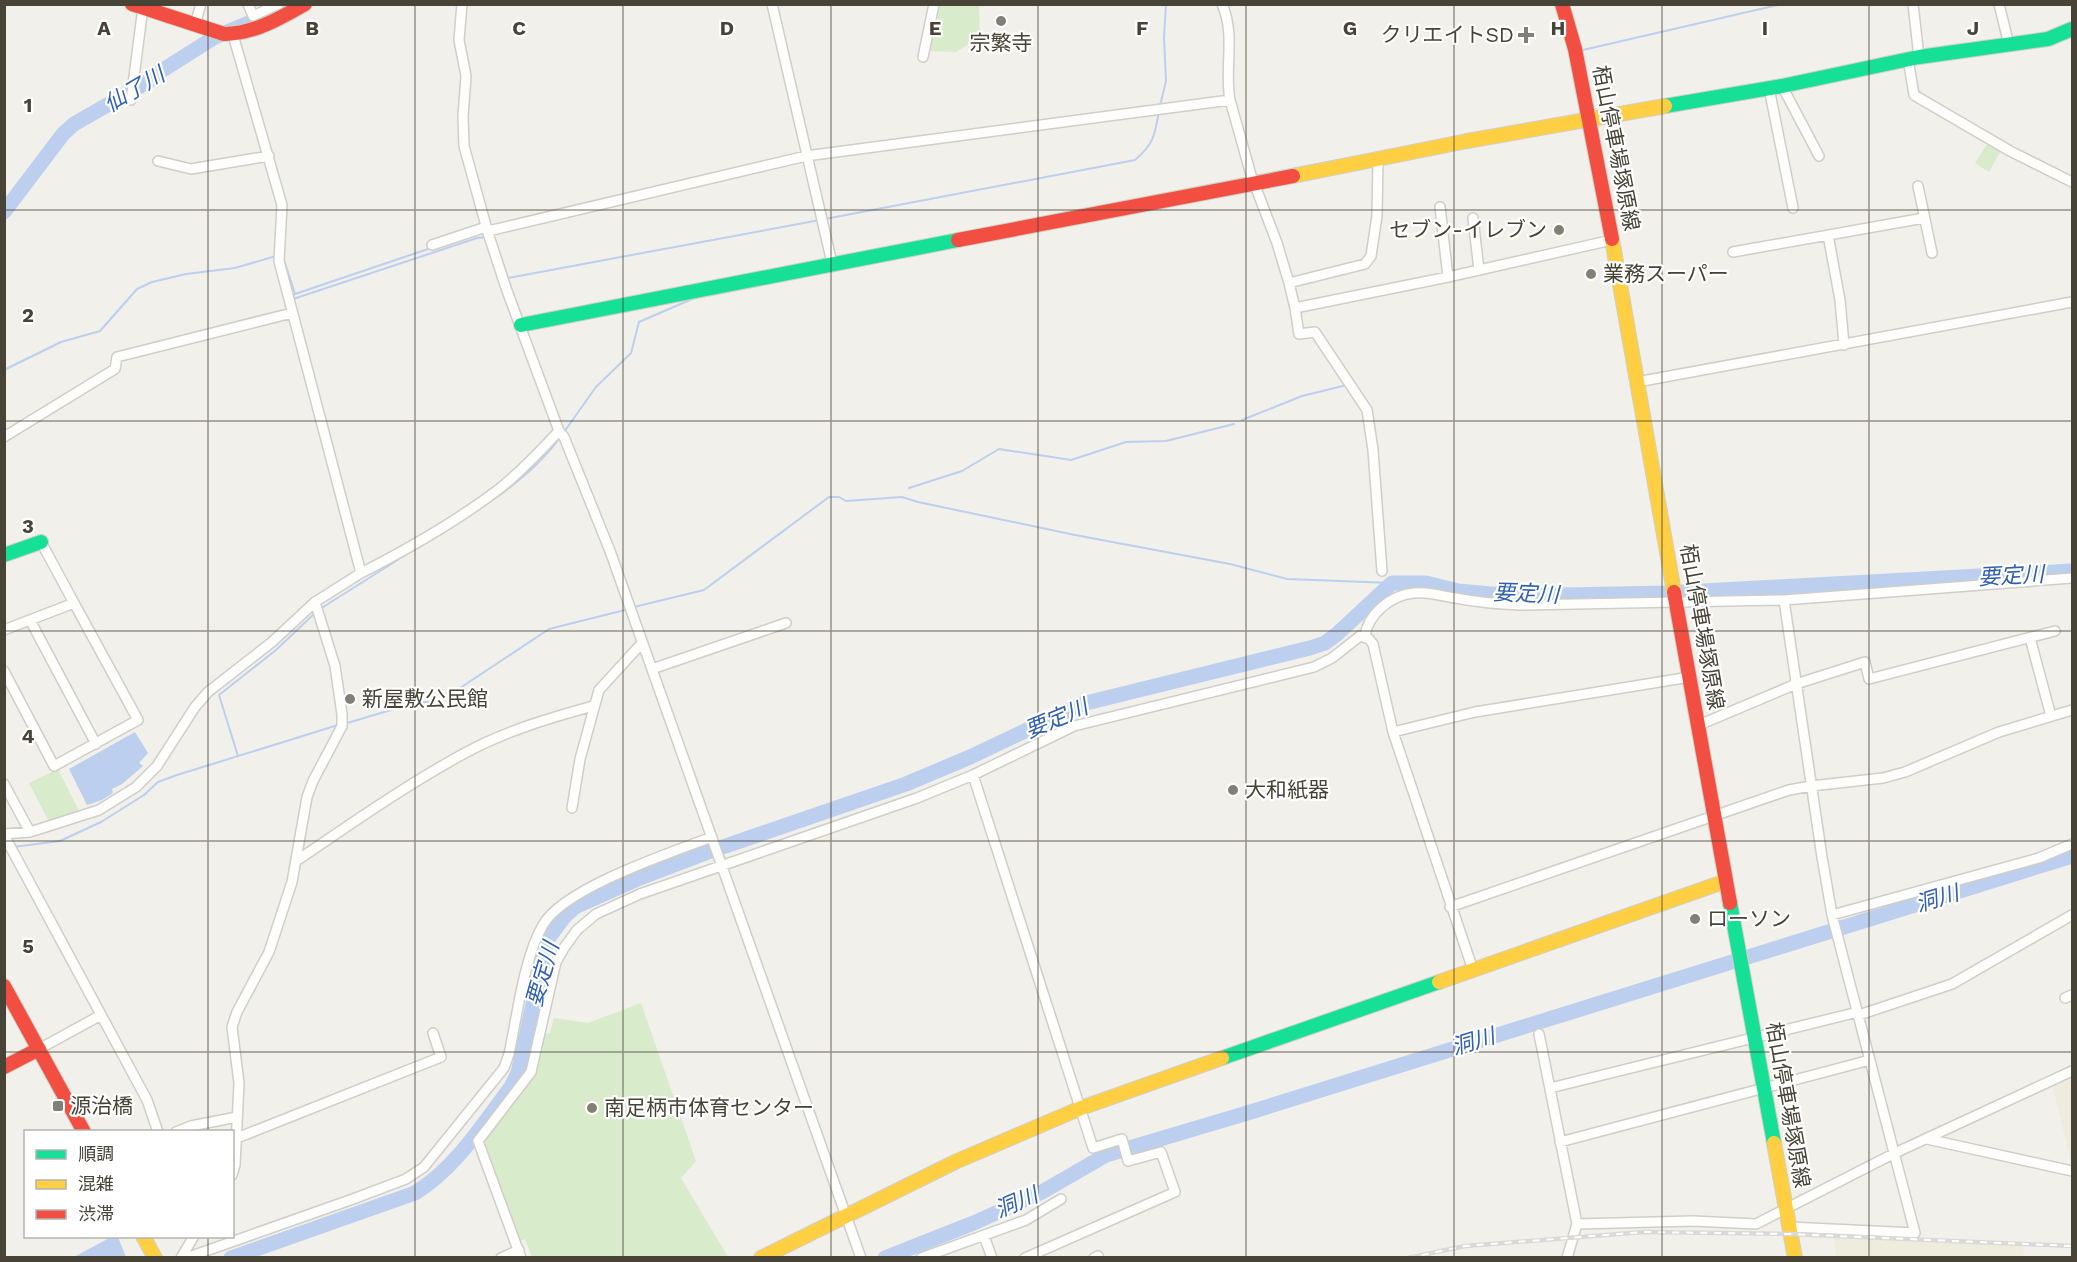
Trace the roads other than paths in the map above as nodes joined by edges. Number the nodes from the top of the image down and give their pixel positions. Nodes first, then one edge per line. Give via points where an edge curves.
1 (201, 4) edge
2 (248, 4) edge
3 (279, 4) edge
4 (305, 4) edge
5 (462, 4) edge
6 (772, 4) edge
7 (934, 4) edge
8 (1222, 4) edge
9 (1562, 4) edge
10 (1913, 4) edge
11 (1999, 4) edge
12 (137, 6) edge
13 (195, 24) junction
14 (2073, 29) edge
15 (233, 35) junction
16 (2009, 45) junction
17 (923, 57) dead end
18 (1914, 58) junction
19 (1775, 87) junction
20 (131, 100) dead end
21 (1230, 100) junction
22 (1589, 118) junction
23 (269, 156) junction
24 (806, 156) junction
25 (1819, 156) dead end
26 (1378, 158) junction
27 (158, 161) dead end
28 (1253, 180) junction
29 (2073, 182) edge
30 (1918, 186) dead end
31 (1440, 207) dead end
32 (1793, 208) dead end
33 (1473, 218) dead end
34 (1924, 218) junction
35 (487, 230) junction
36 (1828, 235) junction
37 (1612, 240) junction
38 (432, 245) dead end
39 (1733, 252) dead end
40 (1932, 253) dead end
41 (831, 258) junction
42 (1479, 270) junction
43 (1448, 277) junction
44 (1289, 283) junction
45 (2073, 302) edge
46 (1295, 308) junction
47 (292, 313) junction
48 (521, 325) junction
49 (1844, 345) junction
50 (1637, 382) junction
51 (561, 434) junction
52 (4, 437) edge
53 (41, 542) joint
54 (4, 555) edge
55 (1382, 571) dead end
56 (361, 573) junction
57 (2073, 578) edge
58 (1784, 600) junction
59 (315, 602) junction
60 (1676, 602) junction
61 (74, 603) junction
62 (30, 620) junction
63 (786, 623) dead end
64 (4, 630) edge
65 (2055, 631) dead end
66 (1365, 636) junction
67 (2030, 638) junction
68 (642, 643) junction
69 (652, 669) junction
70 (4, 671) edge
71 (1690, 676) junction
72 (1796, 684) junction
73 (593, 706) junction
74 (2073, 710) edge
75 (2051, 716) junction
76 (1699, 725) junction
77 (1393, 732) junction
78 (96, 744) junction
79 (973, 775) junction
80 (4, 784) edge
81 (1811, 786) junction
82 (572, 808) dead end
83 (1714, 815) junction
84 (30, 832) junction
85 (713, 839) junction
86 (7, 841) edge
87 (2073, 844) edge
88 (296, 861) junction
89 (721, 861) junction
90 (1726, 881) junction
91 (1450, 907) junction
92 (1832, 915) junction
93 (2072, 916) edge
94 (1473, 970) junction
95 (4, 986) edge
96 (1859, 1013) junction
97 (101, 1015) junction
98 (433, 1033) dead end
99 (1539, 1034) dead end
100 (1755, 1036) junction
101 (39, 1049) junction
102 (1870, 1060) junction
103 (4, 1067) edge
104 (2073, 1071) edge
105 (1550, 1088) junction
106 (1764, 1088) junction
107 (1081, 1108) junction
108 (237, 1117) junction
109 (83, 1130) edge
110 (158, 1130) edge
111 (179, 1130) edge
112 (237, 1138) junction
113 (1928, 1139) junction
114 (1560, 1142) junction
115 (1895, 1152) junction
116 (2073, 1171) edge
117 (234, 1172) edge
118 (1061, 1199) dead end
119 (1786, 1209) junction
120 (845, 1215) junction
121 (1577, 1224) junction
122 (1789, 1227) junction
123 (984, 1236) junction
124 (144, 1238) edge
125 (191, 1239) edge
126 (520, 1254) edge
127 (155, 1257) edge
128 (181, 1257) edge
129 (186, 1257) edge
130 (501, 1257) edge
131 (761, 1257) edge
132 (861, 1257) edge
133 (921, 1257) edge
134 (992, 1257) edge
135 (1025, 1257) edge
136 (1567, 1257) edge
137 (1795, 1257) edge

1 - 13 street
2 - 3 street via 253,16
4 - 15 street
5 - 35 street via 459,40 466,76 465,146
6 - 24 street
7 - 17 street
8 - 21 street via 1230,43
9 - 22 street, 栢山停車場塚原線
10 - 18 street
11 - 16 street
12 - 13 street
12 - 20 street
13 - 15 street
14 - 16 street via 2048,39
15 - 23 street
16 - 18 street
18 - 19 street
18 - 29 street via 1914,95 2010,151
19 - 22 street
19 - 25 street
19 - 32 street
21 - 24 street
21 - 28 street
22 - 26 street
22 - 37 street, 栢山停車場塚原線
23 - 27 street via 192,169
23 - 47 street via 282,205 279,261
24 - 35 street
24 - 41 street
26 - 28 street
26 - 44 street via 1377,216 1371,256 1365,264
28 - 41 street via 919,247
28 - 44 street
30 - 34 street
31 - 43 street
33 - 42 street
34 - 36 street
34 - 40 street
35 - 38 street
35 - 48 street
36 - 39 street
36 - 49 street
37 - 42 street
37 - 50 street, 栢山停車場塚原線
41 - 48 street via 712,288
42 - 43 street
43 - 46 street
44 - 46 street
45 - 49 street
46 - 55 street via 1299,334 1315,332 1367,410
47 - 52 street via 117,357 115,369
47 - 56 street
48 - 51 street
49 - 50 street
50 - 60 street, 栢山停車場塚原線
51 - 56 street via 499,489
51 - 68 street via 610,551
53 - 54 street
53 - 61 street
56 - 59 street
57 - 58 street
58 - 60 street
58 - 72 street
59 - 84 street via 208,692 157,766 136,787 99,810
59 - 88 street via 335,666 342,726 307,797
60 - 66 street via 1489,604 1416,592 1387,603 1367,624
60 - 71 street, 栢山停車場塚原線
61 - 62 street
61 - 78 street via 138,720
62 - 64 street
62 - 78 street
63 - 69 street
65 - 67 street
66 - 77 street via 1373,644
66 - 79 street via 1355,638 1332,658 1314,667 1074,726
67 - 72 street via 1869,679 1865,662
67 - 75 street
68 - 69 street
68 - 73 street via 599,690
69 - 85 street
70 - 78 street via 54,766
71 - 76 street, 栢山停車場塚原線
71 - 77 street via 1475,712
72 - 76 street
72 - 81 street
73 - 82 street
73 - 88 street via 537,722 466,752
74 - 75 street
75 - 81 street via 1999,732 1905,772
76 - 83 street, 栢山停車場塚原線
77 - 91 street
79 - 89 street via 917,798
79 - 107 street
80 - 84 street
81 - 83 street
81 - 92 street
83 - 90 street, 栢山停車場塚原線
83 - 91 street
84 - 86 street
85 - 89 street
85 - 129 street via 634,867 554,910 543,924 530,956 504,1068 424,1167 353,1199
86 - 97 street
87 - 92 street via 2039,858
88 - 108 street via 269,952 232,1027
89 - 120 street
89 - 126 street via 596,914 577,930 556,962 531,1071 478,1141
90 - 94 street
90 - 100 street, 栢山停車場塚原線
91 - 94 street
92 - 96 street
93 - 96 street via 1952,984
94 - 107 street
95 - 101 street
96 - 100 street
96 - 102 street
97 - 101 street
97 - 110 street via 147,1100
98 - 112 street via 441,1057
99 - 105 street
100 - 105 street
100 - 106 street, 栢山停車場塚原線
101 - 103 street
101 - 109 street
102 - 106 street
102 - 115 street
104 - 113 street
105 - 114 street
106 - 114 street
106 - 119 street, 栢山停車場塚原線
107 - 120 street
107 - 135 street via 1093,1148 1122,1139 1128,1161 1161,1152 1175,1192
108 - 111 street
108 - 112 street
112 - 117 street
113 - 115 street
113 - 116 street
114 - 121 street
115 - 119 street
115 - 122 street via 1915,1233
118 - 123 street via 1026,1220
119 - 121 street via 1756,1224
119 - 122 street, 栢山停車場塚原線
120 - 131 street
120 - 132 street
121 - 136 street
122 - 137 street, 栢山停車場塚原線
123 - 133 street
123 - 134 street
124 - 127 street
125 - 128 street
126 - 130 street

